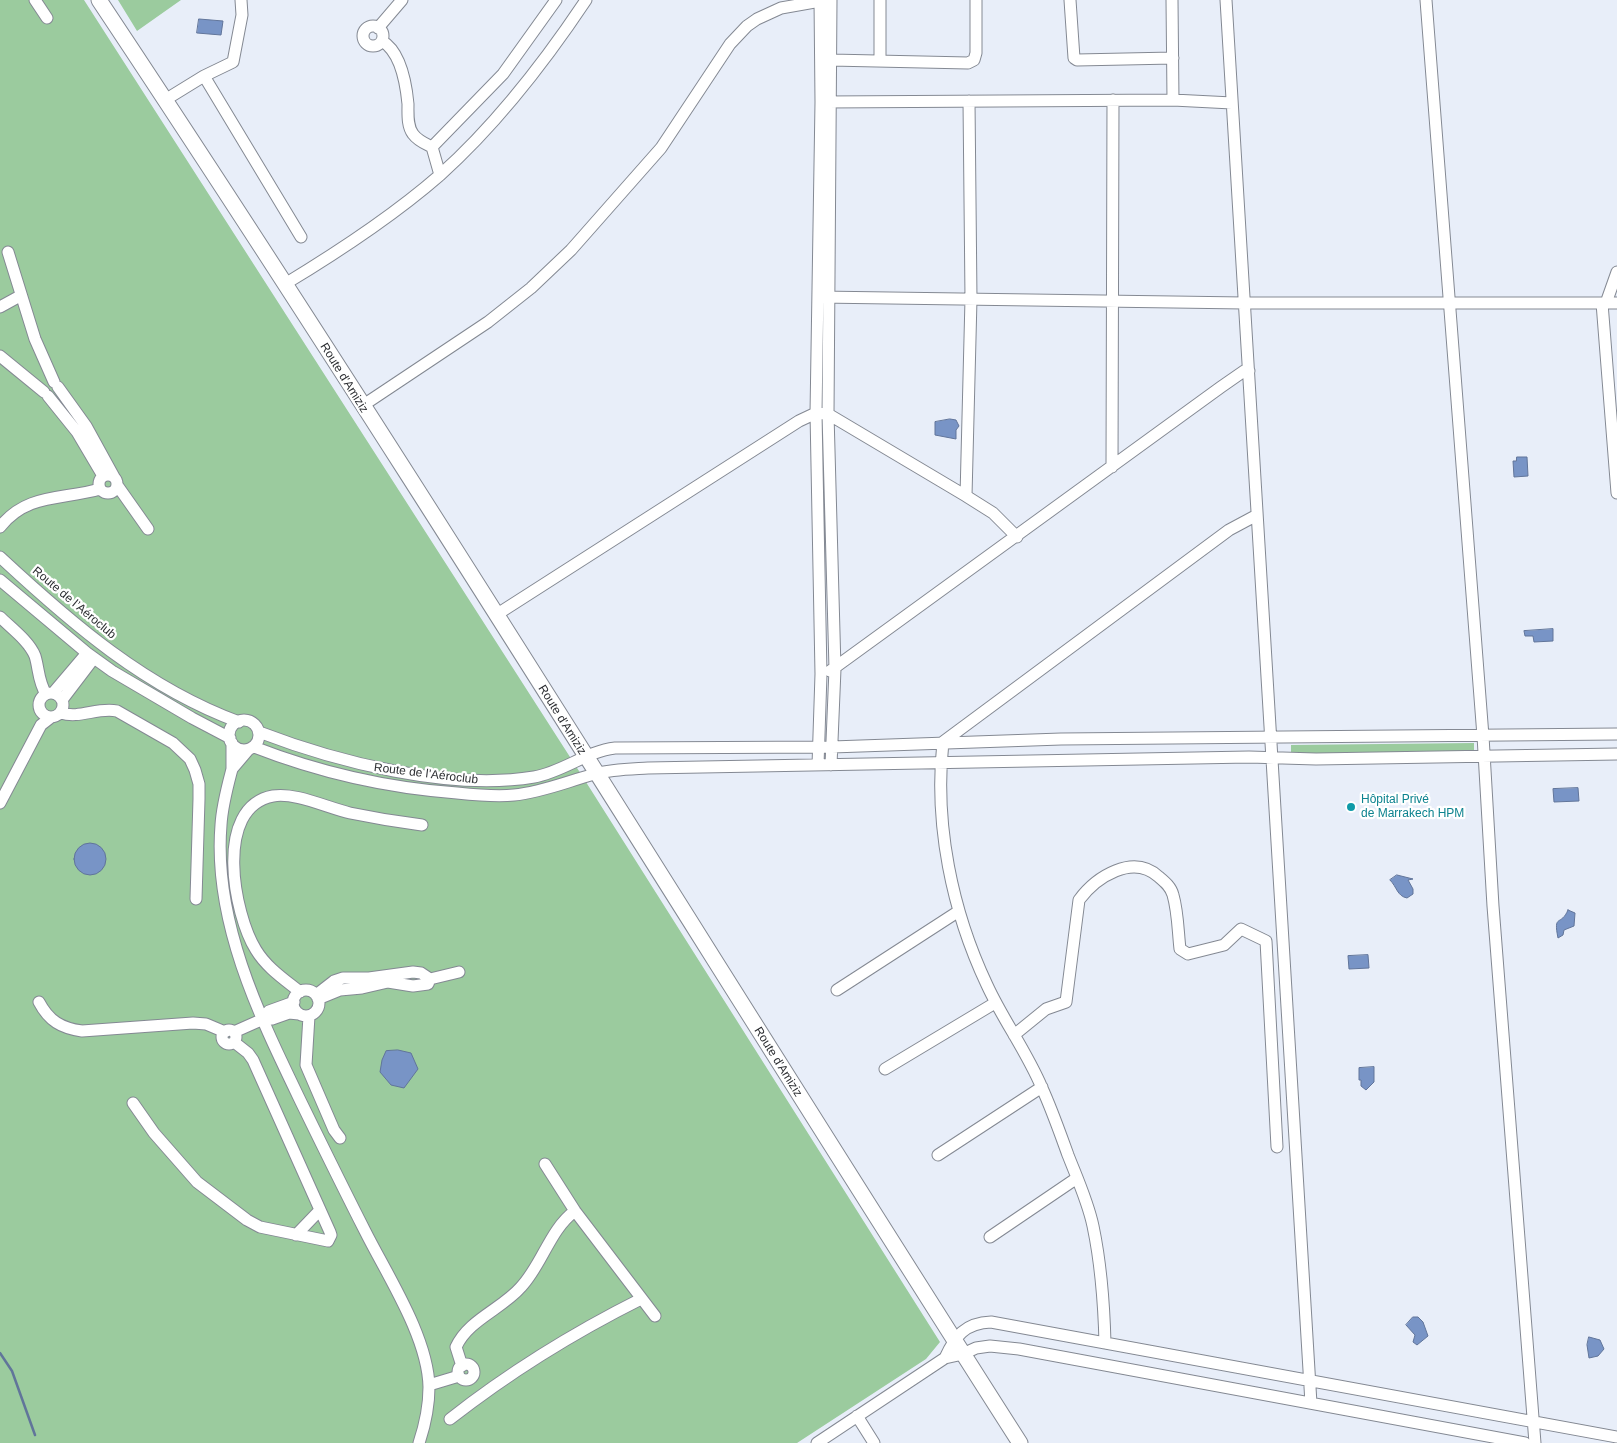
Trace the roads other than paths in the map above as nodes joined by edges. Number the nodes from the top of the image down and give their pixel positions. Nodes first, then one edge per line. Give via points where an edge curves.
1 (35, 0) edge
2 (99, 0) edge
3 (241, 0) edge
4 (402, 0) edge
5 (556, 0) edge
6 (586, 0) edge
7 (826, 0) edge
8 (880, 0) edge
9 (976, 0) edge
10 (1070, 0) edge
11 (1172, 0) edge
12 (1226, 0) edge
13 (1426, 0) edge
14 (47, 18) dead end
15 (378, 28) junction
16 (382, 41) junction
17 (1173, 58) junction
18 (831, 60) junction
19 (880, 61) junction
20 (204, 76) junction
21 (165, 100) junction
22 (1113, 100) junction
23 (1173, 100) junction
24 (969, 101) junction
25 (826, 102) junction
26 (1232, 103) junction
27 (432, 147) junction
28 (440, 175) junction
29 (301, 237) dead end
30 (8, 252) dead end
31 (1617, 272) edge
32 (284, 284) junction
33 (20, 296) junction
34 (825, 297) junction
35 (971, 299) junction
36 (1112, 299) junction
37 (1450, 301) junction
38 (1244, 303) junction
39 (1609, 303) edge
40 (0, 307) edge
41 (0, 356) edge
42 (1249, 371) junction
43 (56, 384) junction
44 (46, 394) junction
45 (362, 406) junction
46 (816, 413) junction
47 (828, 414) junction
48 (1112, 467) junction
49 (112, 479) junction
50 (100, 489) junction
51 (1617, 493) edge
52 (966, 496) junction
53 (1257, 515) junction
54 (0, 527) edge
55 (148, 529) dead end
56 (1017, 537) junction
57 (0, 557) edge
58 (0, 580) edge
59 (496, 615) junction
60 (0, 618) edge
61 (90, 655) junction
62 (835, 669) junction
63 (821, 674) junction
64 (54, 696) junction
65 (61, 712) junction
66 (44, 718) junction
67 (239, 722) junction
68 (259, 732) junction
69 (1617, 734) edge
70 (1483, 736) junction
71 (1271, 738) junction
72 (1061, 739) junction
73 (231, 740) junction
74 (943, 742) junction
75 (818, 747) junction
76 (832, 747) junction
77 (252, 748) junction
78 (1617, 754) edge
79 (586, 757) junction
80 (1484, 757) junction
81 (1272, 758) junction
82 (1062, 761) junction
83 (940, 764) junction
84 (818, 765) junction
85 (831, 765) junction
86 (232, 769) junction
87 (596, 773) junction
88 (0, 803) edge
89 (422, 825) dead end
90 (196, 899) dead end
91 (959, 911) junction
92 (458, 972) dead end
93 (837, 990) dead end
94 (297, 997) junction
95 (317, 997) junction
96 (39, 1002) dead end
97 (995, 1003) junction
98 (304, 1015) junction
99 (262, 1019) junction
100 (231, 1035) junction
101 (1014, 1035) junction
102 (885, 1069) dead end
103 (1042, 1087) junction
104 (133, 1103) dead end
105 (340, 1138) dead end
106 (1276, 1147) dead end
107 (938, 1156) dead end
108 (545, 1164) dead end
109 (1077, 1178) junction
110 (320, 1210) junction
111 (575, 1211) junction
112 (296, 1235) junction
113 (990, 1237) dead end
114 (641, 1299) junction
115 (655, 1316) dead end
116 (953, 1339) junction
117 (1105, 1343) junction
118 (963, 1354) junction
119 (945, 1358) junction
120 (464, 1374) junction
121 (1310, 1380) junction
122 (429, 1385) junction
123 (483, 1393) junction
124 (1311, 1403) junction
125 (857, 1416) junction
126 (450, 1419) dead end
127 (1532, 1421) junction
128 (1617, 1437) edge
129 (419, 1443) edge
130 (817, 1443) edge
131 (874, 1443) edge
132 (1020, 1443) edge
133 (1525, 1443) edge
134 (1534, 1443) edge

1 - 14 street
2 - 21 main road, Route d'Amiziz
3 - 20 street via 242,15 233,62
4 - 15 street
5 - 27 street via 503,74
6 - 28 street via 516,95
7 - 18 street
7 - 25 street
7 - 45 street via 781,8 757,19 743,30 730,44 661,148 571,250 531,288 476,331
8 - 19 street
9 - 19 street via 974,60 968,63
10 - 17 street via 1074,58
11 - 17 street
12 - 26 street
13 - 37 street
15 - 16 street
15 - 16 street via 368,28 364,42 373,46
16 - 27 street via 390,46 405,82 412,133
17 - 23 street
18 - 19 street
18 - 25 street
20 - 21 street
20 - 29 street
21 - 32 main road, Route d'Amiziz
22 - 23 street
22 - 24 street
22 - 36 street
23 - 26 street
24 - 25 street
24 - 35 street
25 - 34 street
26 - 38 street
27 - 28 street
28 - 32 street via 374,226
30 - 33 street
31 - 39 street
32 - 45 main road, Route d'Amiziz
33 - 40 street
33 - 43 street
34 - 35 street
34 - 46 street
34 - 47 street
35 - 36 street
35 - 52 street
36 - 38 street
36 - 48 street
37 - 38 street
37 - 39 street
37 - 70 street
38 - 42 street
39 - 51 street
41 - 44 street
42 - 48 street via 1221,387
42 - 53 street
43 - 44 street via 46,384
43 - 49 street via 86,426
44 - 49 street
45 - 59 main road, Route d'Amiziz
46 - 47 street
46 - 59 street
46 - 63 street
47 - 52 street
47 - 62 street
48 - 56 street
49 - 50 street via 99,482
49 - 50 street via 116,489 108,494
49 - 55 street
50 - 54 street via 23,506
52 - 56 street via 1003,521
53 - 71 street
53 - 74 street via 1229,530
56 - 62 street
57 - 67 street, Route de l’Aéroclub via 106,649 198,705
58 - 61 street
59 - 79 main road, Route d'Amiziz
60 - 64 street via 30,648 35,656 40,683
61 - 64 street
61 - 73 street
62 - 63 street
62 - 76 street
63 - 75 street
64 - 65 street via 63,707
64 - 66 street via 39,702
65 - 66 street
65 - 90 street via 80,715 108,709 117,711 172,743 190,759 199,784
66 - 88 street
67 - 68 street via 249,721
67 - 73 street via 232,728
68 - 77 street
68 - 79 street, Route de l’Aéroclub via 343,759 440,777 482,780 534,776 555,772
69 - 70 street, Route de l’Aéroclub
70 - 71 street, Route de l’Aéroclub
70 - 80 street
71 - 72 street, Route de l’Aéroclub
71 - 81 street
72 - 74 street, Route de l’Aéroclub
72 - 82 street
73 - 77 street via 238,748
73 - 86 street
74 - 76 street, Route de l’Aéroclub
74 - 83 street
75 - 76 street, Route de l’Aéroclub
75 - 79 street, Route de l’Aéroclub via 615,748
75 - 84 street
76 - 85 street
77 - 86 street
77 - 87 street, Route de l’Aéroclub via 329,772 438,792 512,795 539,791
78 - 80 street, Route de l’Aéroclub
79 - 87 main road, Route d'Amiziz
80 - 81 street, Route de l’Aéroclub
80 - 127 street
81 - 82 street, Route de l’Aéroclub
81 - 121 street
82 - 83 street, Route de l’Aéroclub
83 - 85 street, Route de l’Aéroclub
83 - 91 street via 946,846
84 - 85 street, Route de l’Aéroclub
84 - 87 street, Route de l’Aéroclub via 648,768
86 - 99 street via 220,826 223,888 241,963
87 - 116 main road, Route d'Amiziz
89 - 94 street via 349,813 287,796 264,798 247,812 234,845 241,916 264,962
91 - 93 street
91 - 97 street
92 - 95 street via 430,979 421,987 388,982
94 - 95 street via 310,991
94 - 98 street via 295,1009
94 - 99 street via 269,1011
95 - 98 street via 316,1011
96 - 100 street via 46,1015 69,1029 82,1031 193,1023 206,1024
97 - 101 street
97 - 102 street
98 - 99 street via 289,1013 272,1020
98 - 105 street via 306,1065
99 - 100 street
99 - 122 street via 415,1330
100 - 110 street via 253,1060
101 - 103 street
101 - 106 street via 1046,1009 1066,1002 1080,900 1088,888 1115,871 1128,867 1142,868 1156,874 1173,894 1180,949 1188,954 1224,945 1241,929 1266,941
103 - 107 street
103 - 109 street
104 - 112 street via 197,1182 247,1220
108 - 111 street
109 - 113 street
109 - 117 street via 1093,1225 1105,1315
110 - 112 street
110 - 112 street via 330,1239 322,1242
111 - 114 street
111 - 120 street via 566,1219 534,1272 521,1287 462,1336 456,1347
114 - 115 street
114 - 123 street via 540,1354
116 - 117 street via 979,1322 991,1322
116 - 118 main road, Route d'Amiziz
116 - 119 street
117 - 121 street
118 - 119 street
118 - 124 street via 990,1346 1019,1349
118 - 132 main road, Route d'Amiziz
119 - 125 street
120 - 122 street
120 - 123 street
121 - 124 street
121 - 127 street
122 - 129 street via 426,1420
123 - 126 street
124 - 133 street
125 - 130 street
125 - 131 street
127 - 128 street
127 - 134 street

